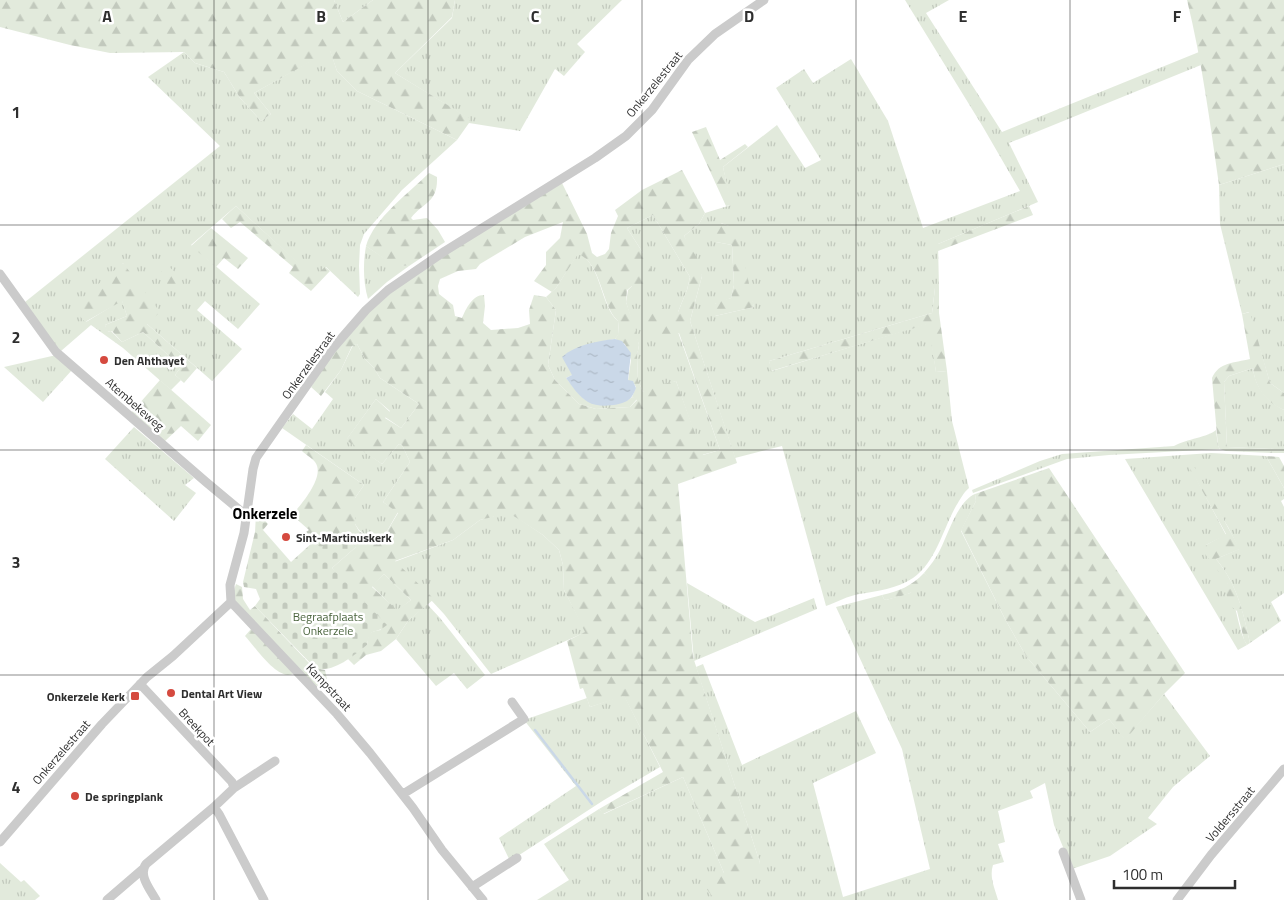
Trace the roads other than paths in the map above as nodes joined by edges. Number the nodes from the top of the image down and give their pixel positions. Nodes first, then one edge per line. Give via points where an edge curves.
1 (764, 0) edge
2 (0, 274) edge
3 (248, 517) junction
4 (232, 602) junction
5 (140, 684) junction
6 (512, 702) dead end
7 (275, 761) dead end
8 (1284, 769) edge
9 (234, 788) junction
10 (403, 794) junction
11 (214, 807) junction
12 (0, 842) edge
13 (1063, 852) dead end
14 (517, 858) dead end
15 (143, 869) junction
16 (472, 887) junction
17 (107, 900) edge
18 (156, 900) edge
19 (264, 900) edge
20 (483, 900) edge
21 (1081, 900) edge
22 (1177, 900) edge

1 - 3 street, Onkerzelestraat via 715,34 688,60 652,110 626,136 445,251 388,290 366,310 333,348 256,458
2 - 3 street, Atembekeweg via 56,352
3 - 4 street, Onkerzelestraat via 230,585
4 - 5 street, Onkerzelestraat
4 - 10 street, Kampstraat via 337,714
5 - 9 street, Breekpot via 232,782
5 - 12 street, Onkerzelestraat
6 - 10 street via 524,719
7 - 9 street
8 - 22 street, Voldersstraat
9 - 11 street
10 - 16 street, Kampstraat
11 - 15 street
11 - 19 street
13 - 21 street
14 - 16 street
15 - 17 street
15 - 18 street via 143,876
16 - 20 street, Kampstraat

